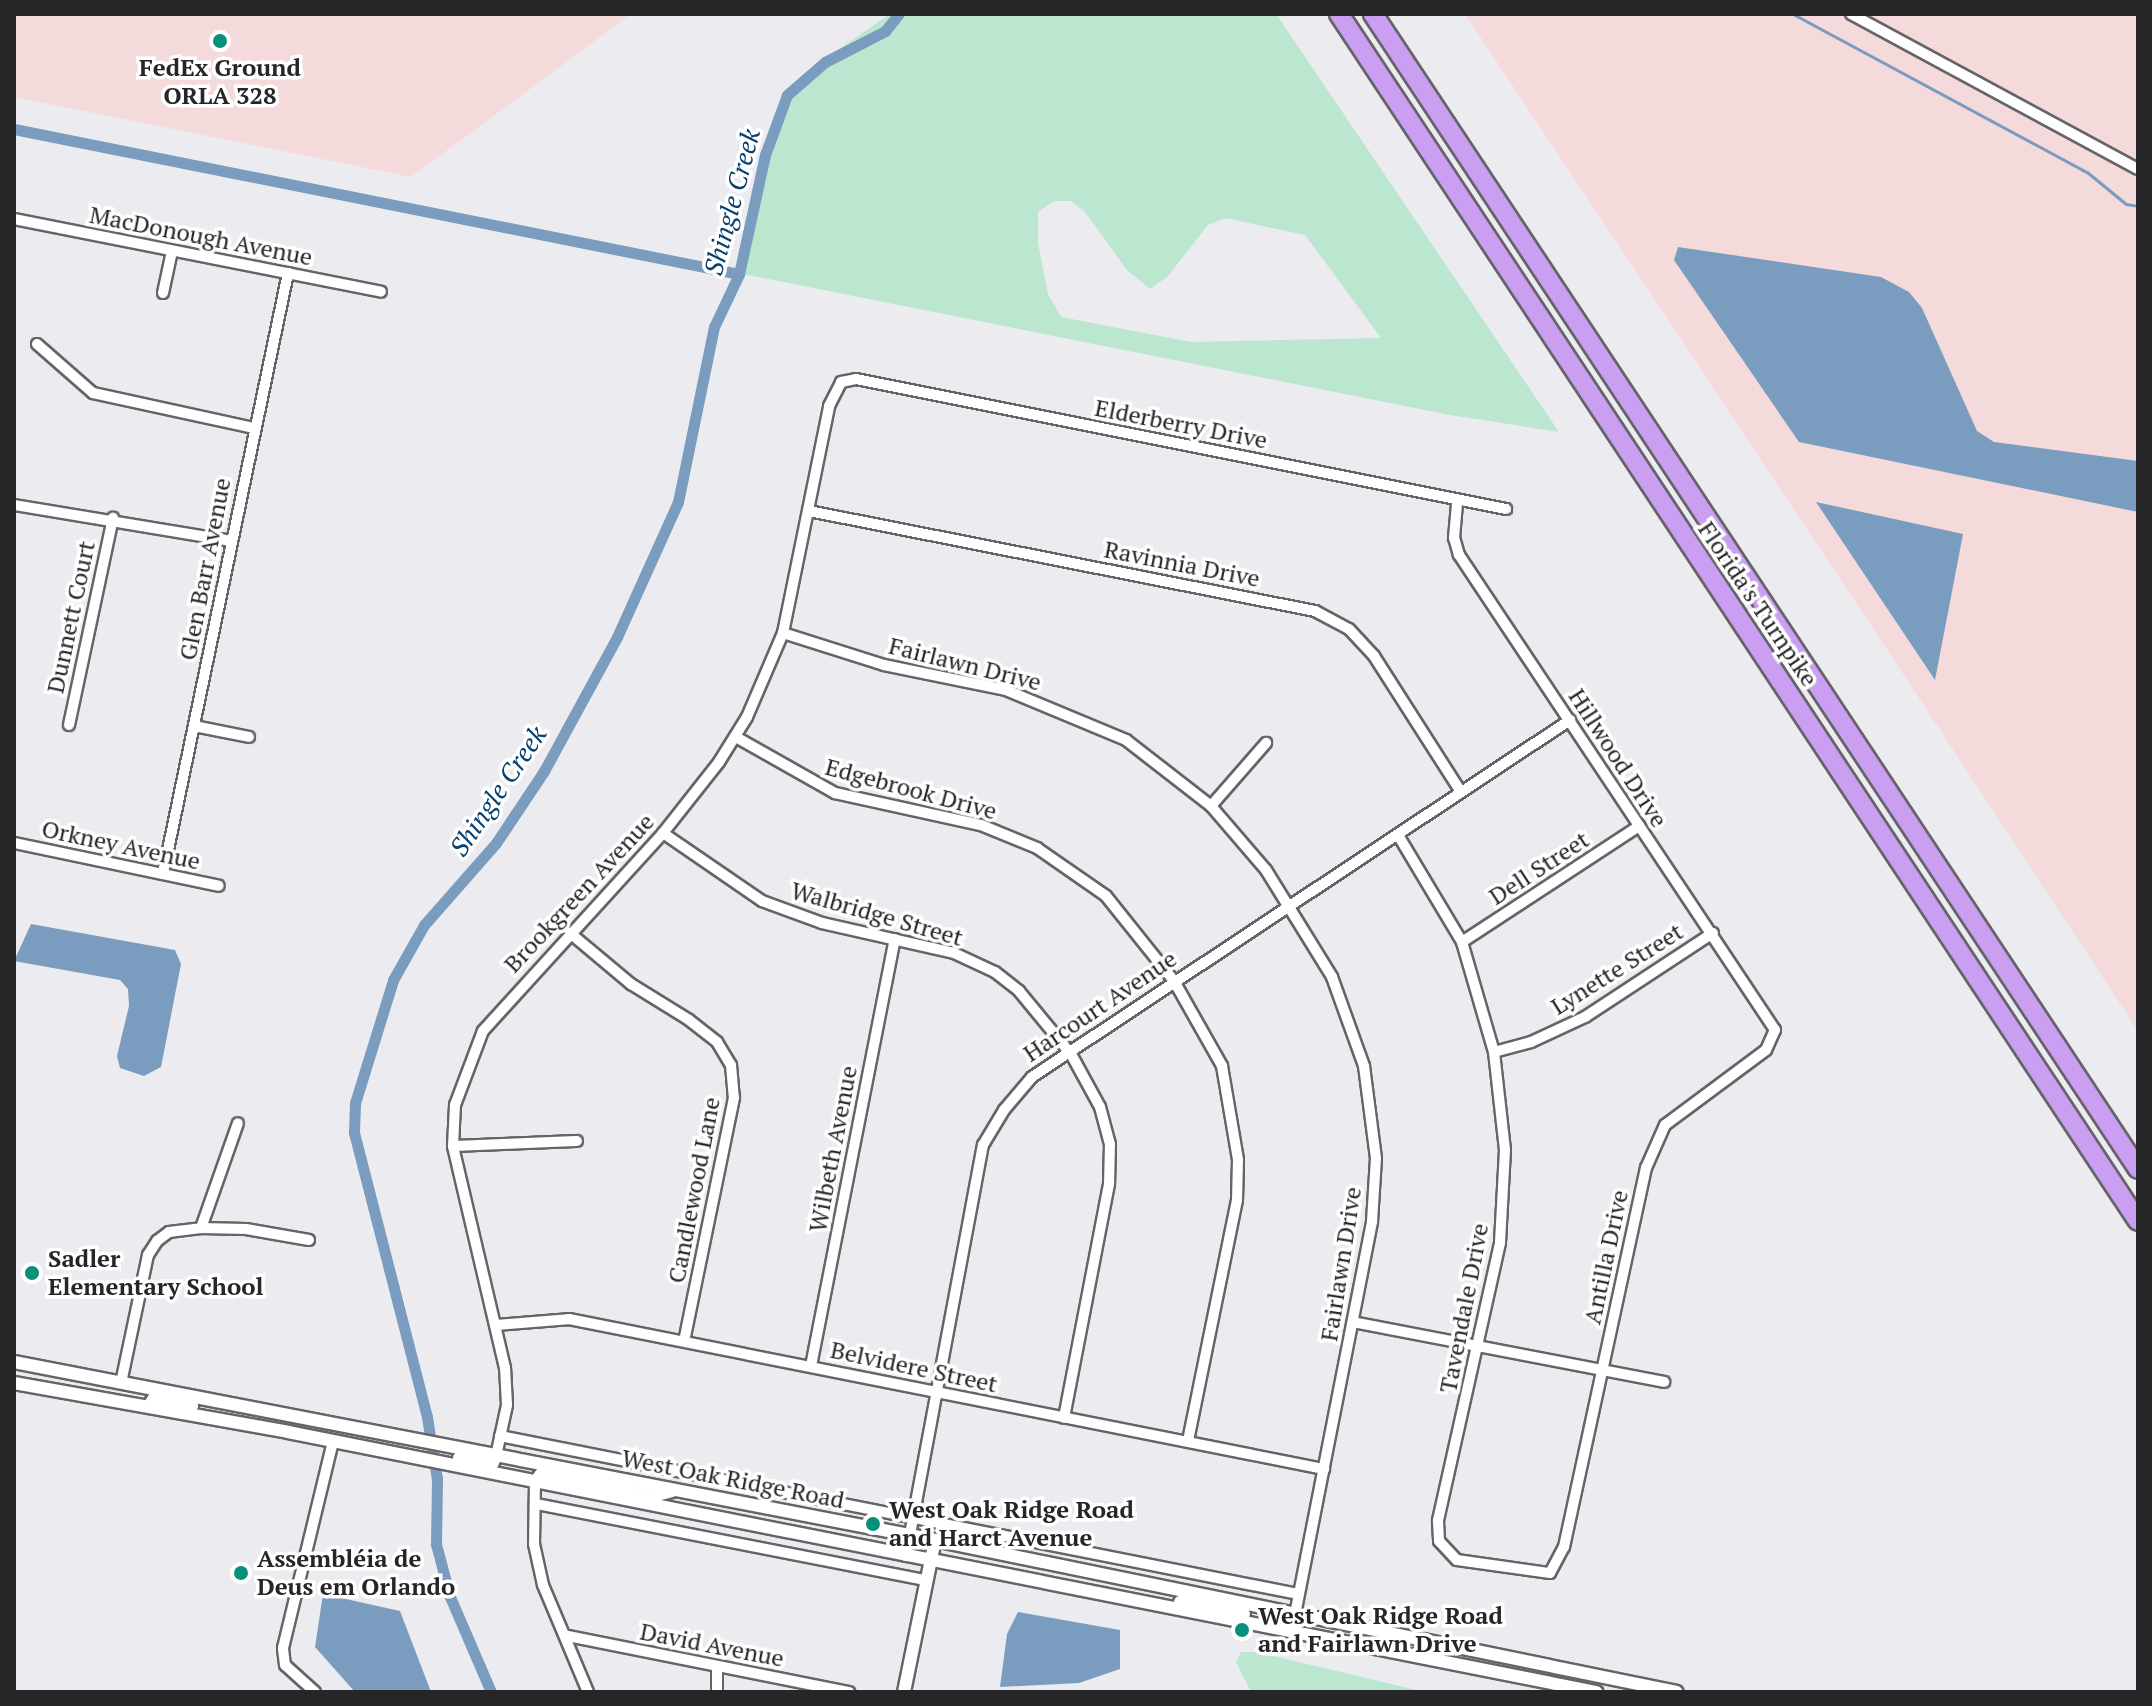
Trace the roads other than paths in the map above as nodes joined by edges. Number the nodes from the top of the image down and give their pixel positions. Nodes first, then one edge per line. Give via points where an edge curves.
1 (1339, 14) edge
2 (1373, 14) edge
3 (1851, 14) edge
4 (2138, 169) edge
5 (14, 219) edge
6 (172, 251) junction
7 (288, 273) junction
8 (381, 292) dead end
9 (163, 293) dead end
10 (37, 344) dead end
11 (849, 379) joint
12 (253, 428) junction
13 (1457, 500) junction
14 (14, 505) edge
15 (1506, 509) dead end
16 (809, 511) junction
17 (113, 518) junction
18 (231, 541) junction
19 (783, 633) junction
20 (1570, 720) junction
21 (69, 725) dead end
22 (194, 726) junction
23 (249, 737) dead end
24 (736, 737) junction
25 (1266, 743) dead end
26 (1461, 792) junction
27 (1211, 806) junction
28 (1639, 826) junction
29 (663, 833) junction
30 (1398, 835) junction
31 (14, 843) edge
32 (163, 874) junction
33 (219, 886) dead end
34 (1292, 908) junction
35 (570, 933) junction
36 (1713, 933) junction
37 (895, 939) junction
38 (1462, 942) junction
39 (1174, 981) junction
40 (1775, 1030) joint
41 (1494, 1052) junction
42 (1071, 1054) junction
43 (238, 1123) dead end
44 (577, 1141) dead end
45 (453, 1146) junction
46 (2138, 1169) edge
47 (2138, 1221) edge
48 (201, 1228) junction
49 (309, 1240) dead end
50 (1353, 1322) junction
51 (495, 1325) junction
52 (684, 1341) junction
53 (1480, 1346) junction
54 (14, 1362) edge
55 (811, 1366) junction
56 (1604, 1370) junction
57 (14, 1375) edge
58 (86, 1376) junction
59 (1664, 1382) dead end
60 (14, 1383) edge
61 (121, 1383) junction
62 (937, 1392) junction
63 (217, 1402) junction
64 (149, 1406) junction
65 (1064, 1418) junction
66 (500, 1436) junction
67 (333, 1441) junction
68 (1188, 1441) junction
69 (496, 1456) junction
70 (426, 1460) junction
71 (1324, 1469) junction
72 (535, 1482) junction
73 (675, 1490) junction
74 (537, 1504) junction
75 (913, 1517) junction
76 (910, 1535) junction
77 (935, 1540) junction
78 (1564, 1547) joint
79 (906, 1556) junction
80 (930, 1561) junction
81 (926, 1580) junction
82 (1298, 1594) junction
83 (1169, 1607) junction
84 (1295, 1614) junction
85 (568, 1636) junction
86 (717, 1666) junction
87 (1634, 1688) edge
88 (315, 1692) edge
89 (588, 1692) edge
90 (717, 1692) edge
91 (849, 1692) edge
92 (904, 1692) edge
93 (1596, 1692) edge
94 (1677, 1692) edge

1 - 47 highway, Florida's Turnpike
2 - 46 highway, Florida's Turnpike
3 - 4 street
5 - 6 street, MacDonough Avenue
6 - 7 street, MacDonough Avenue
6 - 9 street
7 - 8 street, MacDonough Avenue
7 - 12 street, Glen Barr Avenue
10 - 12 street via 93,393
11 - 13 street, Elderberry Drive
11 - 16 street, Brookgreen Avenue via 833,392
12 - 18 street, Glen Barr Avenue
13 - 15 street, Elderberry Drive
13 - 20 street, Hillwood Drive via 1454,538 1459,555
14 - 17 street
16 - 19 street, Brookgreen Avenue
16 - 26 street, Ravinnia Drive via 1315,611 1349,629 1374,656
17 - 18 street
17 - 21 street, Dunnett Court
18 - 22 street, Glen Barr Avenue
19 - 24 street, Brookgreen Avenue
19 - 27 street, Fairlawn Drive via 884,665 1006,690 1067,712 1126,740
20 - 26 street, Harcourt Avenue
20 - 28 street, Hillwood Drive
22 - 23 street
22 - 32 street, Glen Barr Avenue
24 - 29 street, Brookgreen Avenue
24 - 39 street, Edgebrook Drive via 835,793 981,825 1037,848 1106,896
25 - 27 street
26 - 30 street, Harcourt Avenue
27 - 34 street, Fairlawn Drive
28 - 36 street, Hillwood Drive
28 - 38 street, Dell Street
29 - 35 street, Brookgreen Avenue
29 - 37 street, Walbridge Street via 762,901 822,923
30 - 34 street, Harcourt Avenue
30 - 38 street, Tavendale Drive
31 - 32 street, Orkney Avenue
32 - 33 street, Orkney Avenue
34 - 39 street, Harcourt Avenue
34 - 50 street, Fairlawn Drive via 1332,977 1364,1066 1373,1109 1372,1222
35 - 45 street, Brookgreen Avenue via 483,1031 455,1105
35 - 52 street, Candlewood Lane via 631,984 717,1042 731,1065 734,1098
36 - 40 street, Hillwood Drive
36 - 41 street, Lynette Street via 1585,1017
37 - 42 street, Walbridge Street via 954,953 995,972 1019,991
37 - 55 street, Wilbeth Avenue
38 - 41 street, Tavendale Drive
39 - 42 street, Harcourt Avenue
39 - 68 street, Edgebrook Drive via 1222,1066 1238,1160 1237,1200
40 - 56 street, Antilla Drive via 1766,1050 1665,1125 1632,1222
41 - 53 street, Tavendale Drive via 1505,1150 1500,1243
42 - 62 street, Harcourt Avenue via 1032,1077 983,1145
42 - 65 street, Walbridge Street via 1100,1107 1110,1144 1109,1184
43 - 48 street
44 - 45 street
45 - 51 street, Brookgreen Avenue
48 - 49 street
48 - 61 street via 169,1232 148,1255
50 - 53 street
50 - 71 street, Fairlawn Drive
51 - 52 street, Belvidere Street via 569,1319
51 - 66 street, Brookgreen Avenue via 505,1368
52 - 55 street, Belvidere Street
53 - 56 street
53 - 78 street, Tavendale Drive via 1438,1521 1439,1541 1457,1560 1536,1575 1550,1573
54 - 58 street, West Oak Ridge Road
55 - 62 street, Belvidere Street
56 - 59 street
56 - 78 street, Antilla Drive
57 - 58 street via 28,1372 76,1383
58 - 61 street, West Oak Ridge Road
60 - 64 street, West Oak Ridge Road
61 - 63 street, West Oak Ridge Road
62 - 65 street, Belvidere Street
62 - 75 street, Harcourt Avenue
63 - 64 street via 205,1409 154,1398
63 - 69 street, West Oak Ridge Road
64 - 67 street, West Oak Ridge Road
65 - 68 street, Belvidere Street
66 - 69 street, Brookgreen Avenue
66 - 75 street
67 - 70 street, West Oak Ridge Road
67 - 88 street via 283,1648 285,1665
68 - 71 street, Belvidere Street
69 - 70 street via 492,1464 440,1455
69 - 73 street, West Oak Ridge Road
70 - 72 street, West Oak Ridge Road
71 - 82 street, Fairlawn Drive
72 - 73 street via 541,1474 650,1497
72 - 74 street
72 - 79 street, West Oak Ridge Road
73 - 76 street, West Oak Ridge Road
74 - 81 street
74 - 85 street via 534,1544 543,1585
75 - 76 street, Harcourt Avenue
75 - 82 street
76 - 77 street, West Oak Ridge Road
76 - 79 street, Harcourt Avenue
77 - 80 street
77 - 84 street, West Oak Ridge Road
79 - 80 street, West Oak Ridge Road
80 - 81 street
80 - 83 street, West Oak Ridge Road
81 - 92 street
82 - 84 street, Fairlawn Drive
83 - 84 street via 1198,1604 1291,1624
83 - 93 street, West Oak Ridge Road
84 - 87 street, West Oak Ridge Road
85 - 86 street, David Avenue
85 - 89 street
86 - 90 street
86 - 91 street, David Avenue
87 - 94 street, West Oak Ridge Road

